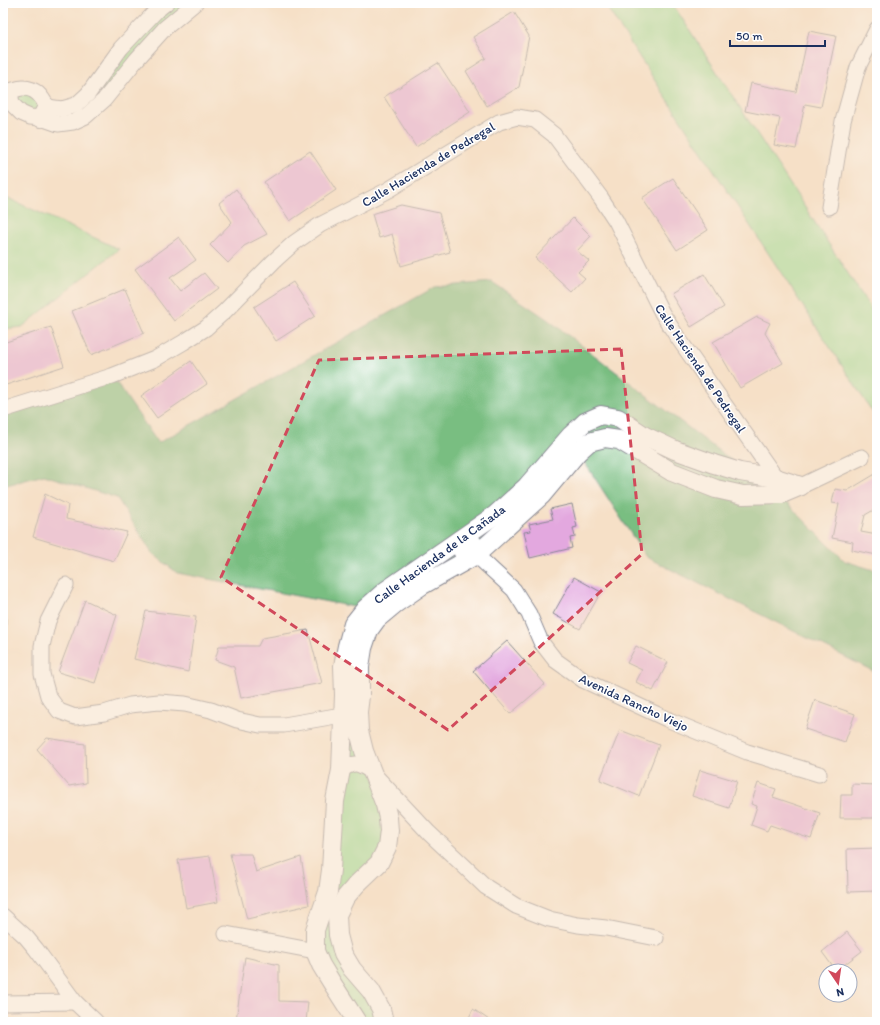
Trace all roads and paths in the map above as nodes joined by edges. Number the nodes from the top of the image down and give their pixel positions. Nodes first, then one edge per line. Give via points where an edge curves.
1 (166, 3) edge
2 (195, 3) edge
3 (877, 29) edge
4 (7, 89) edge
5 (44, 112) junction
6 (829, 207) dead end
7 (3, 410) edge
8 (862, 457) dead end
9 (779, 486) junction
10 (801, 486) joint
11 (460, 540) junction
12 (476, 555) junction
13 (66, 585) dead end
14 (350, 714) junction
15 (341, 770) junction
16 (371, 771) junction
17 (819, 774) dead end
18 (3, 916) edge
19 (226, 934) dead end
20 (656, 938) dead end
21 (315, 951) junction
22 (75, 1002) junction
23 (3, 1003) edge
24 (96, 1022) edge
25 (357, 1022) edge
26 (384, 1022) edge

1 - 5 street via 121,48 88,94 76,105
2 - 5 street via 165,28 136,58 104,100 86,116 73,122 58,124
3 - 6 street via 858,67 843,121
4 - 5 street via 12,104 21,113 30,117
4 - 5 street via 34,90 42,96
7 - 9 street, Calle Hacienda de Pedregal via 112,376 155,358 184,342 206,328 274,260 320,225 388,190 499,122 517,116 535,120 554,135 601,198 616,221 662,314
8 - 10 street, Calle Hacienda de la Cañada
9 - 10 street, Calle Hacienda de la Cañada
9 - 11 street, Calle Hacienda de la Cañada via 675,450 645,436 618,418 601,415 585,422 526,487 495,515
9 - 12 street, Calle Hacienda de la Cañada via 743,495 716,489 672,472 619,440 605,438 589,442 542,495
11 - 12 street via 474,541
11 - 14 street, Calle Hacienda de la Cañada via 385,591 353,624 343,666 344,695
12 - 14 street, Calle Hacienda de la Cañada via 421,586 377,619 369,630 363,648 360,696
12 - 17 street, Avenida Rancho Viejo via 514,590 529,614 541,642 555,660 583,680 669,720 747,752
13 - 14 street via 48,620 42,646 42,674 48,696 59,711 75,717 104,713 130,705 159,702 212,710 237,720 260,725 284,725
14 - 15 street, Calle Hacienda de la Cañada
14 - 16 street, Calle Hacienda de la Cañada via 359,731
15 - 16 street via 350,764 360,764
15 - 21 street, Calle Hacienda de la Cañada via 335,801 328,892 316,930
16 - 20 street, Calle Hacienda de la Cañada via 462,865 486,887 516,906 549,919
16 - 26 street, Calle Hacienda de la Cañada via 388,818 387,847 379,862 346,898 337,915 338,935 343,954 371,991 381,1009
18 - 22 street via 26,937
19 - 21 street
21 - 25 street, Calle Hacienda de la Cañada
22 - 23 street
22 - 24 street

